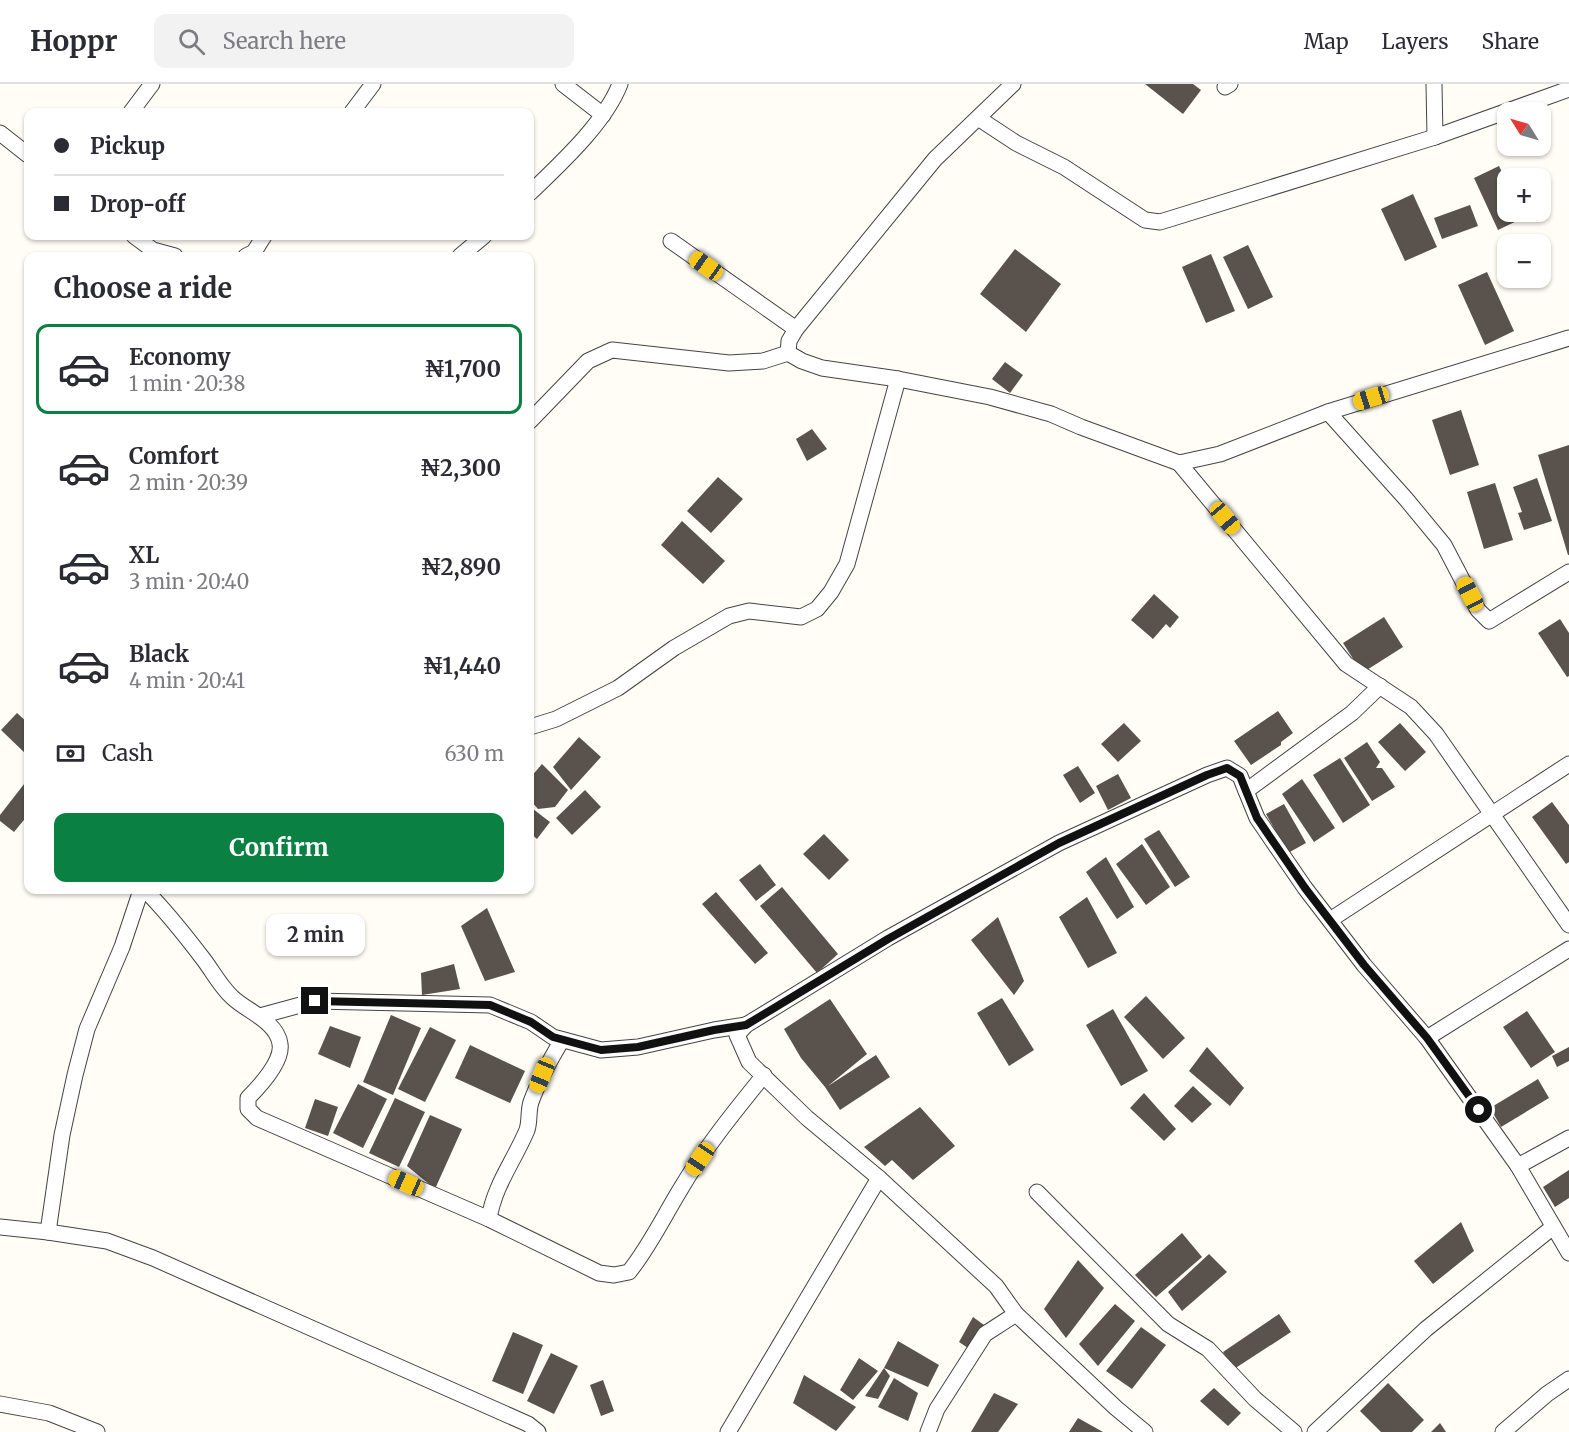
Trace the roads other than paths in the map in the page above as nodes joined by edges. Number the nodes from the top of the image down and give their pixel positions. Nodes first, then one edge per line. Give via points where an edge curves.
1 (152, 84) edge
2 (373, 84) edge
3 (563, 84) edge
4 (620, 84) edge
5 (1013, 84) edge
6 (1434, 84) edge
7 (1569, 89) edge
8 (134, 108) edge
9 (355, 108) edge
10 (603, 115) junction
11 (978, 118) junction
12 (0, 133) edge
13 (1435, 137) junction
14 (24, 152) edge
15 (534, 189) edge
16 (139, 240) edge
17 (479, 240) edge
18 (671, 241) dead end
19 (160, 252) edge
20 (465, 252) edge
21 (796, 329) junction
22 (1569, 338) edge
23 (788, 353) junction
24 (898, 379) junction
25 (1328, 412) junction
26 (534, 417) edge
27 (1179, 463) junction
28 (1569, 572) edge
29 (1380, 686) junction
30 (534, 726) edge
31 (1569, 764) edge
32 (1246, 791) junction
33 (1490, 814) junction
34 (142, 894) edge
35 (148, 894) edge
36 (1330, 920) junction
37 (1569, 925) edge
38 (1569, 950) edge
39 (260, 1016) junction
40 (746, 1025) junction
41 (1427, 1038) junction
42 (562, 1040) junction
43 (764, 1075) junction
44 (1569, 1138) edge
45 (1518, 1166) junction
46 (879, 1178) junction
47 (1037, 1192) dead end
48 (489, 1219) junction
49 (0, 1227) edge
50 (1553, 1227) junction
51 (48, 1232) junction
52 (1569, 1253) edge
53 (1016, 1314) junction
54 (1569, 1378) edge
55 (0, 1404) edge
56 (97, 1432) edge
57 (538, 1432) edge
58 (728, 1432) edge
59 (928, 1432) edge
60 (1145, 1432) edge
61 (1294, 1432) edge
62 (1315, 1432) edge
63 (1503, 1432) edge

1 - 8 street
2 - 9 street
3 - 10 street
4 - 10 street
5 - 11 street
6 - 13 street
7 - 13 street
10 - 15 street
11 - 13 street via 1064,167 1145,220 1160,222
11 - 21 street via 935,159
12 - 14 street
16 - 19 street
17 - 20 street
18 - 21 street
21 - 23 street
22 - 25 street
23 - 24 street via 822,368
23 - 26 street via 763,361 729,363 612,350 588,361
24 - 27 street via 1051,414
24 - 30 street via 848,564 817,609 801,617 748,611 729,616 674,648 618,688
25 - 27 street via 1220,454
25 - 28 street via 1444,546 1478,610 1489,621
27 - 29 street via 1346,664
29 - 32 street via 1352,713
29 - 33 street via 1411,707 1436,734
31 - 33 street
32 - 36 street via 1257,818
32 - 40 street via 1240,776 1227,768 1059,843
33 - 36 street
33 - 37 street
34 - 51 street via 87,1029 62,1135
35 - 39 street via 167,911 232,998
36 - 41 street
38 - 41 street
39 - 42 street via 315,1001 490,1005
39 - 48 street via 281,1045 279,1058 249,1098 248,1109 257,1118
40 - 42 street via 638,1047 601,1050
40 - 43 street via 737,1035 740,1045 749,1062
41 - 45 street
42 - 48 street via 542,1075 530,1105 528,1128 502,1176
43 - 46 street via 807,1118
43 - 48 street via 720,1129 629,1272 599,1273
44 - 45 street
45 - 50 street
46 - 53 street via 996,1286
46 - 58 street
47 - 61 street via 1168,1324 1208,1348 1255,1399
49 - 51 street
50 - 52 street
50 - 62 street via 1426,1329
51 - 57 street via 107,1241 153,1258 528,1424
53 - 59 street via 985,1334
53 - 60 street
54 - 63 street
55 - 56 street via 49,1413

